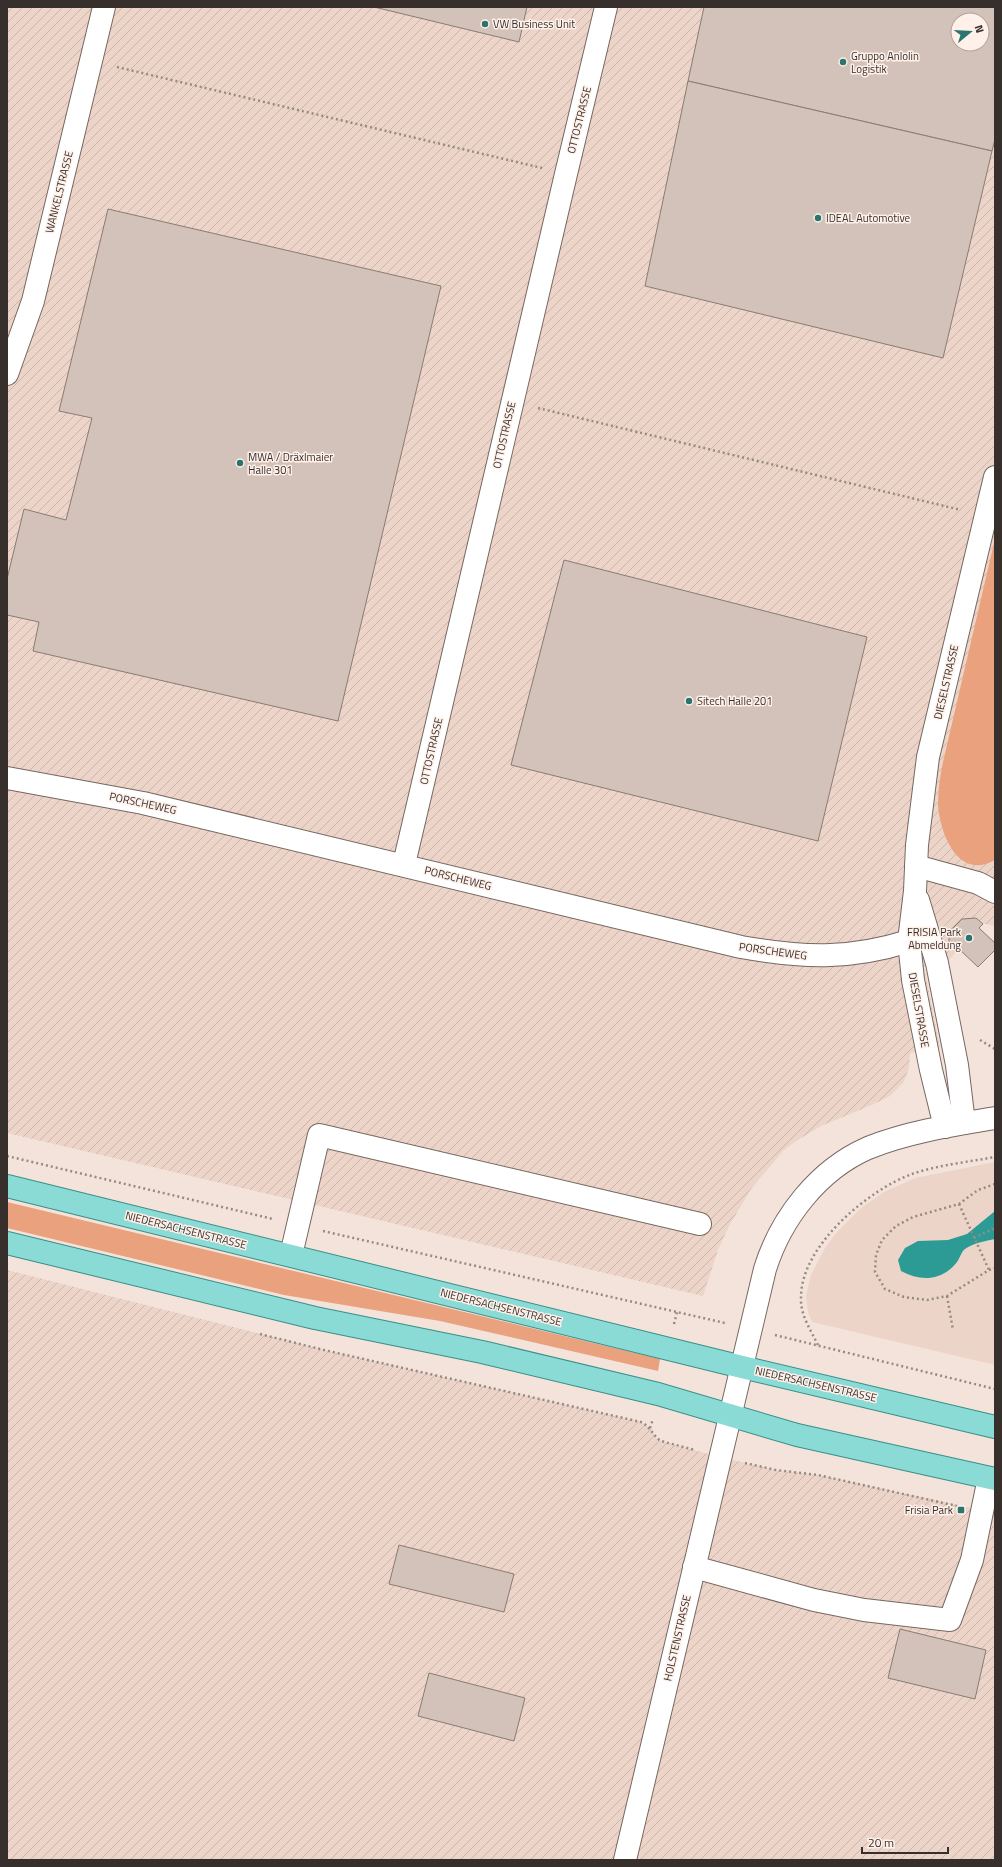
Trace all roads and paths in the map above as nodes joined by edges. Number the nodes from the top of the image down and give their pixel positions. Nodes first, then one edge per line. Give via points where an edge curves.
1 (104, 7) edge
2 (606, 7) edge
3 (91, 61) junction
4 (566, 174) junction
5 (7, 374) edge
6 (512, 402) junction
7 (995, 477) edge
8 (985, 516) junction
9 (7, 778) edge
10 (404, 864) junction
11 (916, 866) junction
12 (915, 891) junction
13 (995, 892) edge
14 (909, 941) junction
15 (995, 1118) edge
16 (954, 1125) junction
17 (7, 1156) edge
18 (995, 1157) edge
19 (995, 1184) edge
20 (7, 1186) edge
21 (959, 1204) junction
22 (700, 1224) dead end
23 (297, 1225) junction
24 (995, 1228) edge
25 (974, 1238) junction
26 (7, 1243) edge
27 (291, 1255) junction
28 (995, 1268) edge
29 (989, 1270) junction
30 (947, 1296) junction
31 (677, 1312) dead end
32 (953, 1330) dead end
33 (742, 1367) junction
34 (995, 1389) edge
35 (730, 1416) junction
36 (995, 1427) edge
37 (650, 1428) dead end
38 (720, 1457) junction
39 (992, 1478) edge
40 (982, 1511) junction
41 (694, 1567) junction
42 (625, 1860) edge

1 - 3 street, WANKELSTRASSE
2 - 4 street, OTTOSTRASSE
3 - 4 path
3 - 5 street, WANKELSTRASSE via 33,302
4 - 6 street, OTTOSTRASSE
6 - 8 path
6 - 10 street, OTTOSTRASSE
7 - 8 street, DIESELSTRASSE
8 - 11 street, DIESELSTRASSE via 928,757 919,818
9 - 10 street, PORSCHEWEG via 143,802
10 - 14 street, PORSCHEWEG via 741,947 776,953 831,956
11 - 12 street, DIESELSTRASSE
11 - 13 street via 978,882
12 - 14 street, DIESELSTRASSE
12 - 16 street, DIESELSTRASSE via 937,964 956,1065
14 - 16 street, DIESELSTRASSE via 913,980 931,1070
15 - 16 street, HOLSTENSTRASSE
16 - 33 street, HOLSTENSTRASSE via 890,1141 850,1157 819,1181 803,1199 788,1219 769,1255
17 - 23 path
18 - 34 path via 913,1174 870,1196 833,1230 822,1244 806,1272 801,1296 803,1314 818,1345
19 - 21 path via 978,1190
20 - 27 main road, NIEDERSACHSENSTRASSE
21 - 25 path
21 - 30 path via 913,1217 896,1226 882,1240 876,1255 875,1272 885,1288 904,1297 927,1300
22 - 23 street via 319,1135
23 - 27 street
23 - 31 path
24 - 25 path
25 - 29 path
26 - 35 main road via 315,1318 482,1352 658,1394
27 - 33 main road, NIEDERSACHSENSTRASSE
28 - 29 path
29 - 30 path
30 - 32 path
33 - 35 street, HOLSTENSTRASSE
33 - 36 main road, NIEDERSACHSENSTRASSE
35 - 38 street, HOLSTENSTRASSE
35 - 39 main road via 797,1435
37 - 38 path via 661,1441
38 - 40 path via 776,1470 818,1475
38 - 41 street, HOLSTENSTRASSE
39 - 40 street
40 - 41 street via 972,1560 950,1620 814,1600
41 - 42 street, HOLSTENSTRASSE

